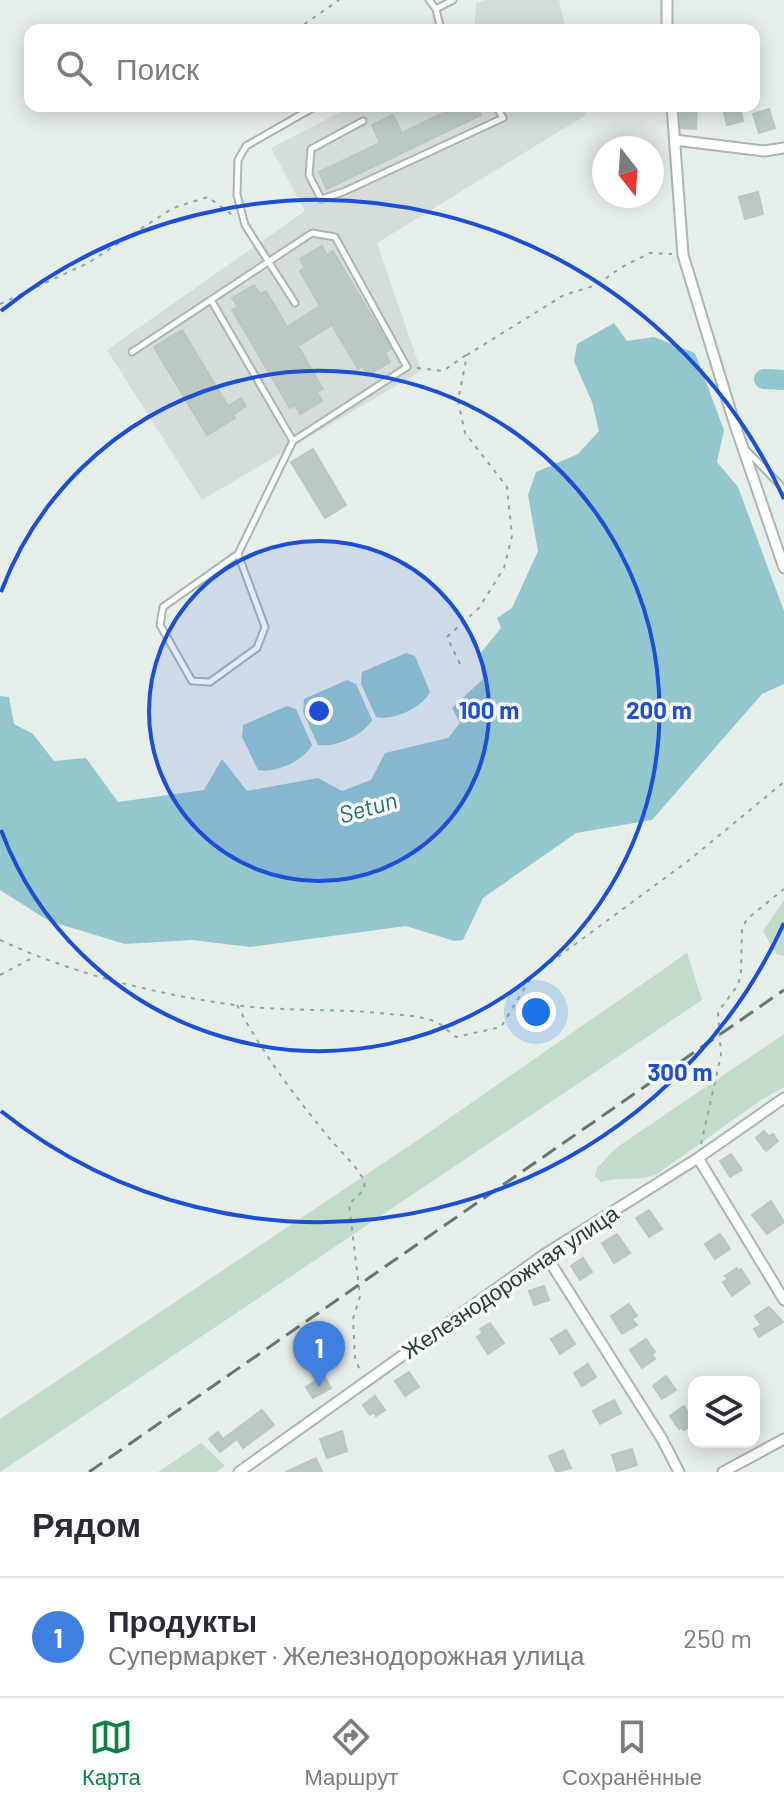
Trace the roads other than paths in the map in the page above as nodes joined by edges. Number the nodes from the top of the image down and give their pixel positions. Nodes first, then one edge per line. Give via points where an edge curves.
1 (429, 0) edge
2 (453, 0) edge
3 (667, 0) edge
4 (436, 9) junction
5 (438, 24) edge
6 (667, 24) edge
7 (306, 112) edge
8 (500, 112) edge
9 (673, 112) edge
10 (363, 121) dead end
11 (675, 140) junction
12 (784, 148) edge
13 (270, 261) junction
14 (211, 300) junction
15 (295, 303) dead end
16 (132, 352) dead end
17 (293, 441) junction
18 (742, 446) junction
19 (784, 489) edge
20 (238, 554) junction
21 (784, 568) edge
22 (784, 1098) edge
23 (698, 1158) junction
24 (545, 1254) junction
25 (784, 1300) edge
26 (784, 1439) edge
27 (239, 1472) edge
28 (679, 1472) edge
29 (723, 1472) edge

1 - 4 lane
2 - 4 lane
3 - 6 street
4 - 5 lane
7 - 13 lane via 246,146 238,160 237,195 245,225
8 - 10 lane via 503,118 321,199 309,175 311,149
9 - 11 street
11 - 12 street via 764,151
11 - 18 street via 683,255
13 - 14 lane
13 - 15 lane
13 - 17 lane via 312,233 335,237 407,367
14 - 16 lane
14 - 17 lane
17 - 20 lane
18 - 19 lane
18 - 21 street
20 - 20 lane via 163,607 160,625 192,681 210,682 257,648 265,627
22 - 23 street, Железнодорожная улица
23 - 24 street, Железнодорожная улица
23 - 25 street
24 - 27 street, Железнодорожная улица
24 - 28 street
26 - 29 street

